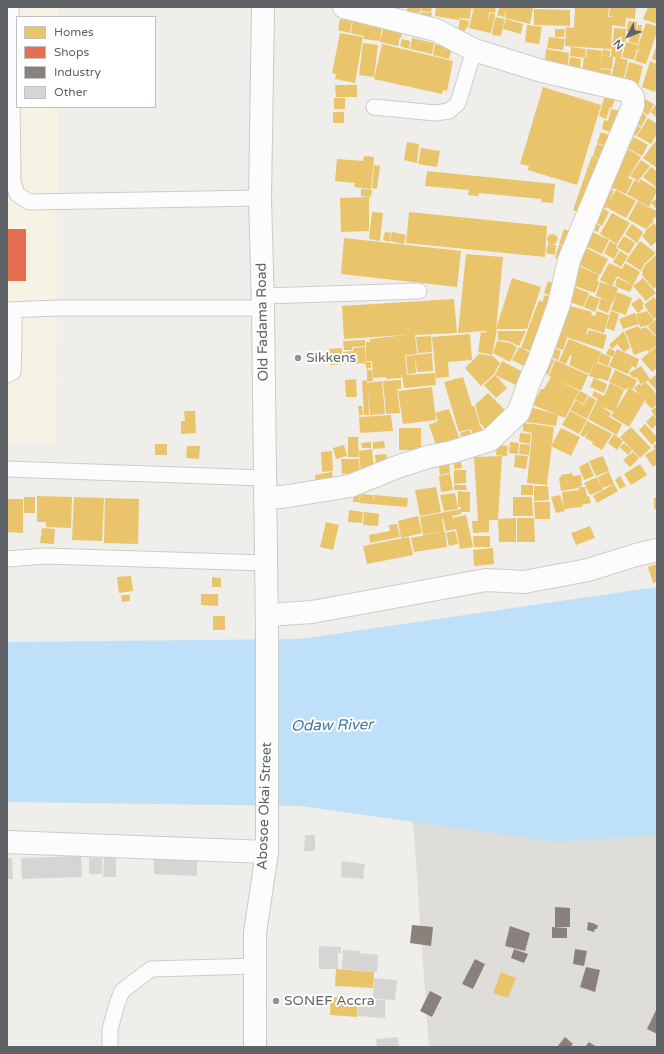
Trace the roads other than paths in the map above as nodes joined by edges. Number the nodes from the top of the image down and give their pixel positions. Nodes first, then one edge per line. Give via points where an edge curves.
1 (12, 7) edge
2 (263, 7) edge
3 (344, 7) edge
4 (474, 50) junction
5 (374, 107) dead end
6 (260, 198) junction
7 (419, 291) dead end
8 (263, 302) junction
9 (10, 310) edge
10 (7, 375) edge
11 (7, 469) edge
12 (265, 488) junction
13 (657, 550) edge
14 (7, 559) edge
15 (266, 563) junction
16 (267, 615) junction
17 (267, 637) joint
18 (7, 842) edge
19 (267, 844) junction
20 (256, 966) junction
21 (110, 1047) edge
22 (255, 1047) edge

1 - 6 lane via 13,182 17,194 29,202
2 - 6 street, Old Fadama Road
3 - 4 street via 436,30
4 - 5 lane via 458,103 449,111 435,113
4 - 12 street via 542,70 628,90 633,97 634,106 569,260 559,304 518,412 490,440 397,467 350,486 282,497
6 - 8 street, Old Fadama Road
7 - 8 lane
8 - 9 lane
8 - 12 street, Old Fadama Road
9 - 10 lane via 14,343 13,372
11 - 12 lane
12 - 15 street, Old Fadama Road
13 - 16 street via 636,554 588,570 524,582 486,580 312,612
14 - 15 lane via 45,556
15 - 16 street, Old Fadama Road
16 - 17 street, Old Fadama Road
17 - 19 street, Abosoe Okai Street
18 - 19 street
19 - 20 street, Abosoe Okai Street via 255,933
20 - 21 lane via 151,969 122,991 110,1029
20 - 22 street, Abosoe Okai Street

